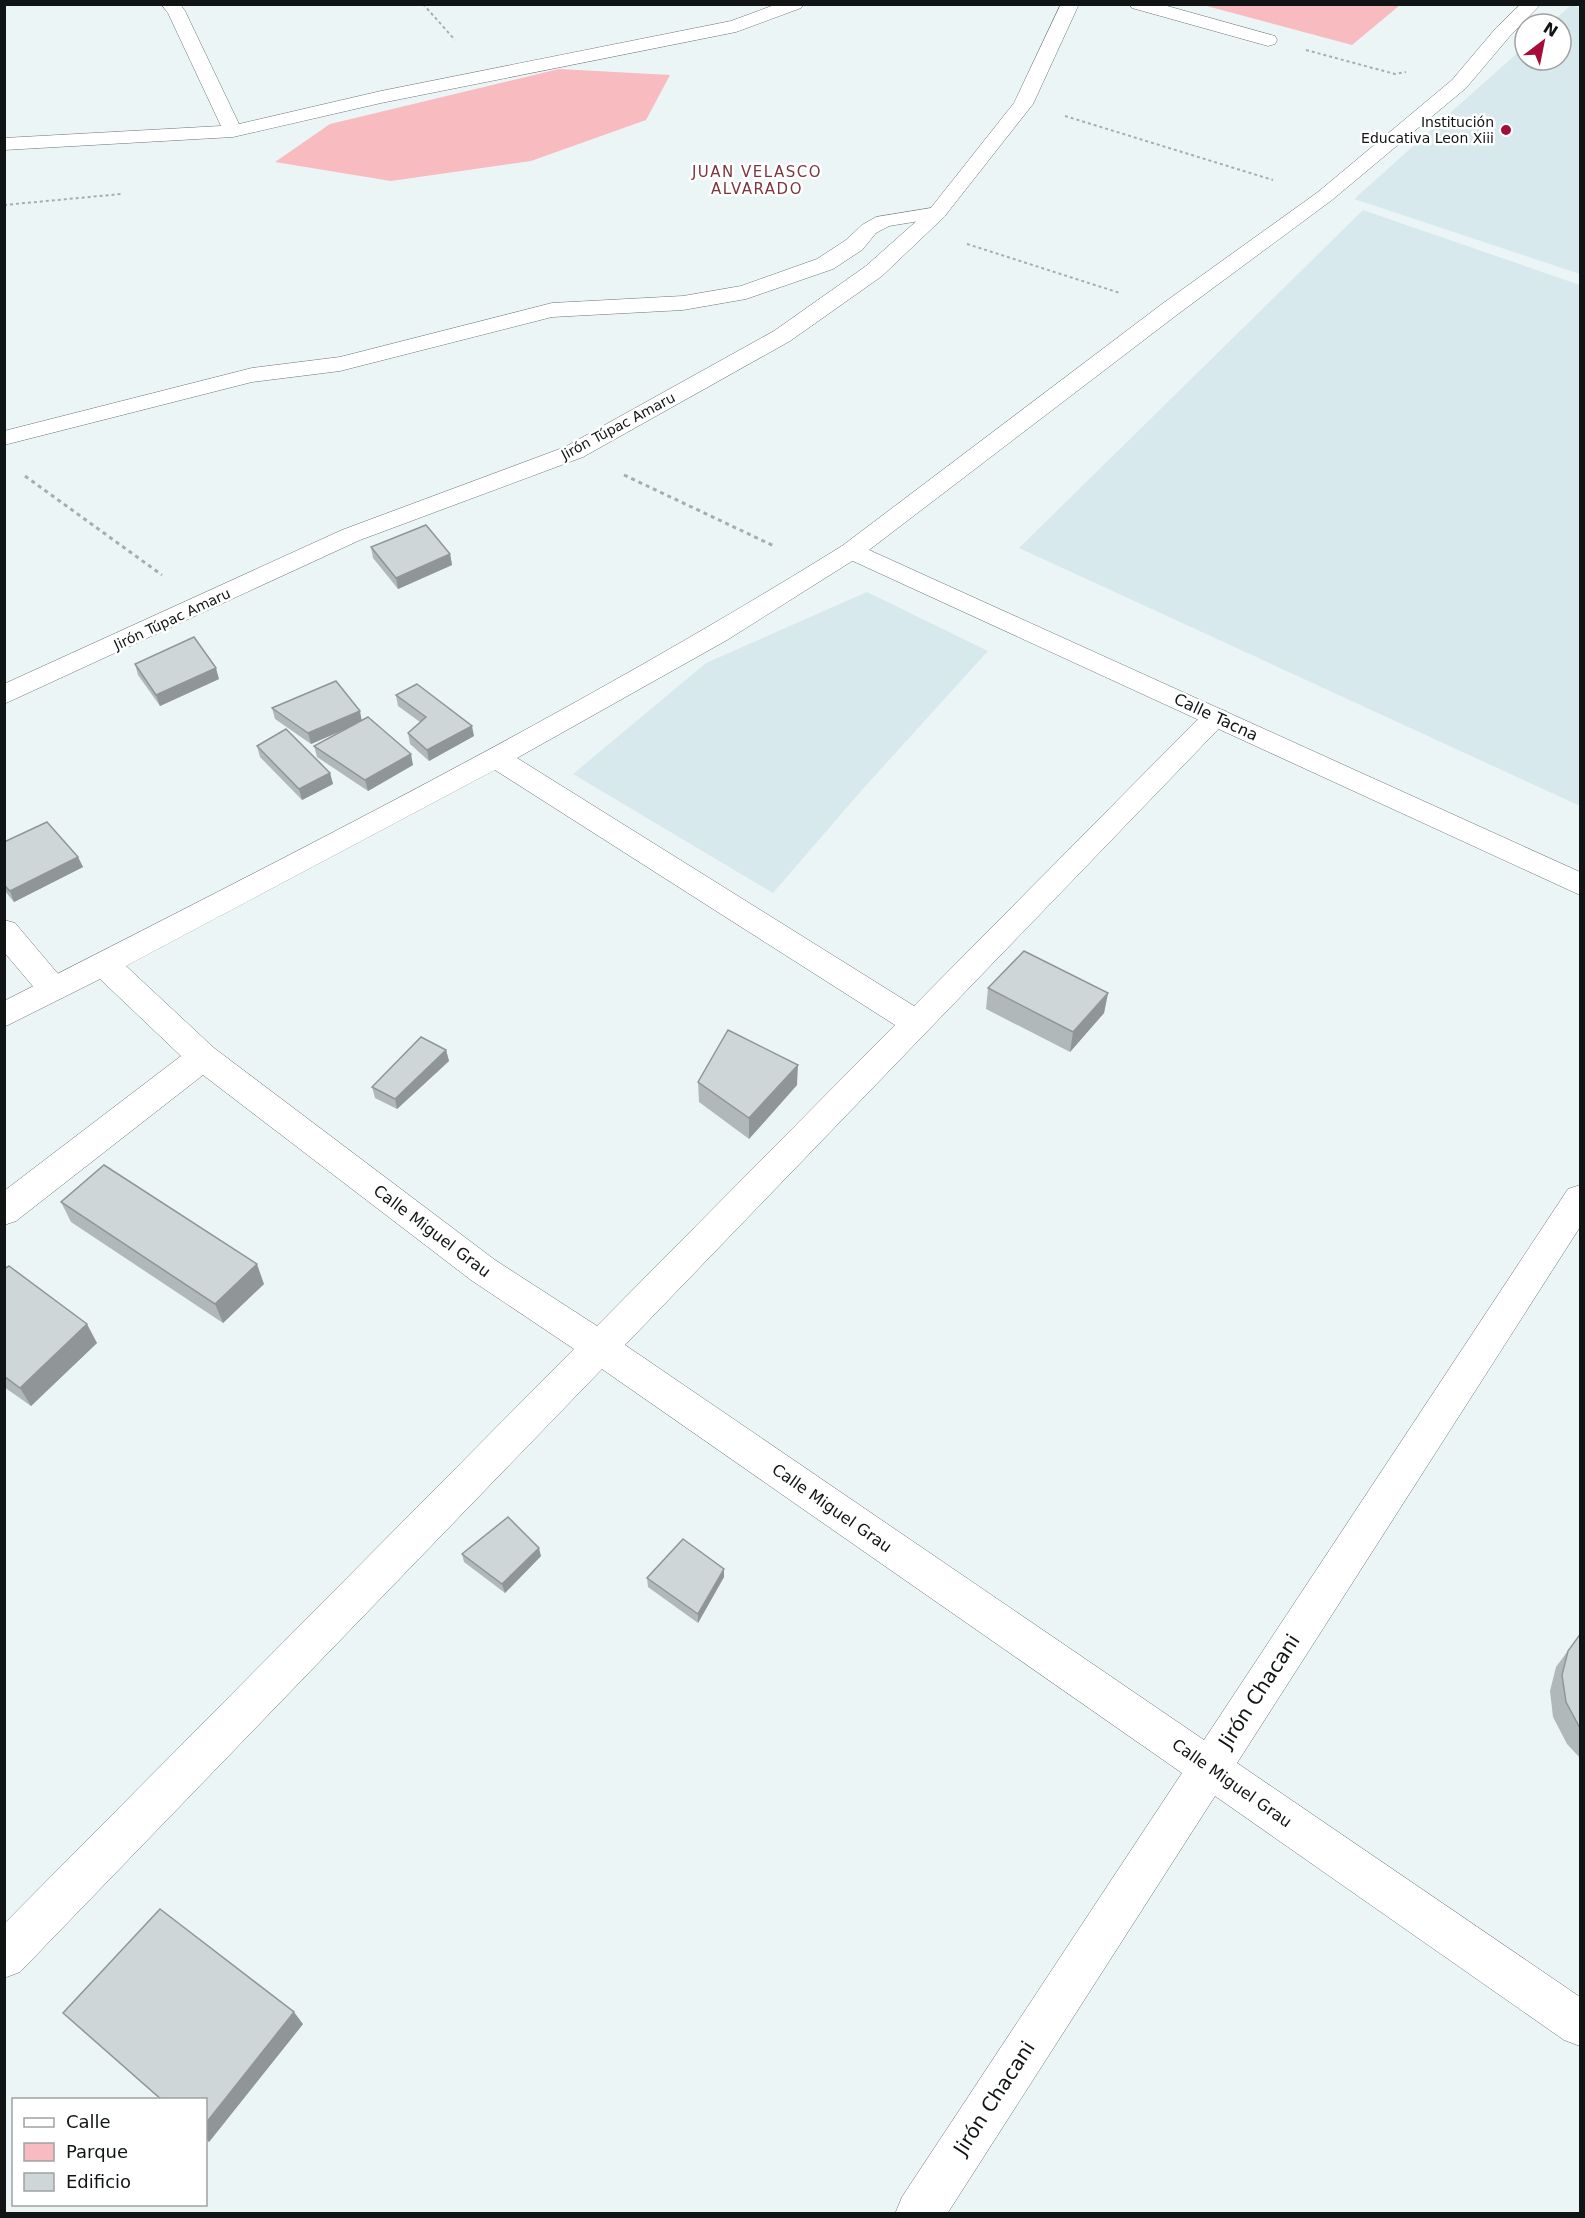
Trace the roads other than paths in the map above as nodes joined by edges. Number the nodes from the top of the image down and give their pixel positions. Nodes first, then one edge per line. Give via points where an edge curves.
1 (170, 4) edge
2 (795, 4) edge
3 (1070, 4) edge
4 (1138, 4) edge
5 (1532, 4) edge
6 (1268, 40) road end
7 (233, 130) junction
8 (4, 144) edge
9 (929, 221) junction
10 (4, 438) edge
11 (851, 551) junction
12 (4, 695) edge
13 (1216, 717) junction
14 (495, 758) junction
15 (1581, 884) edge
16 (4, 931) edge
17 (104, 964) junction
18 (53, 990) junction
19 (4, 1015) edge
20 (917, 1023) junction
21 (203, 1057) junction
22 (1581, 1199) edge
23 (4, 1212) edge
24 (599, 1347) junction
25 (1209, 1768) junction
26 (4, 1956) edge
27 (1581, 2024) edge
28 (919, 2214) edge

1 - 7 street
2 - 7 street via 736,26
3 - 9 street, Jirón Túpac Amaru via 1023,104
4 - 6 street
5 - 11 street via 1459,84 1325,196
7 - 8 street
9 - 10 street via 883,221 825,264 746,292 682,303 552,310 340,364 252,375
9 - 12 street, Jirón Túpac Amaru via 874,271 782,336 574,452 351,535
11 - 13 street, Calle Tacna
11 - 14 street via 700,644
13 - 15 street, Calle Tacna
13 - 20 street
14 - 17 street
14 - 20 street
16 - 18 street
17 - 18 street
17 - 21 street, Calle Miguel Grau
18 - 19 street
20 - 24 street
21 - 23 street
21 - 24 street, Calle Miguel Grau via 483,1270
22 - 25 street, Jirón Chacani
24 - 25 street, Calle Miguel Grau
24 - 26 street
25 - 27 street, Calle Miguel Grau
25 - 28 street, Jirón Chacani

